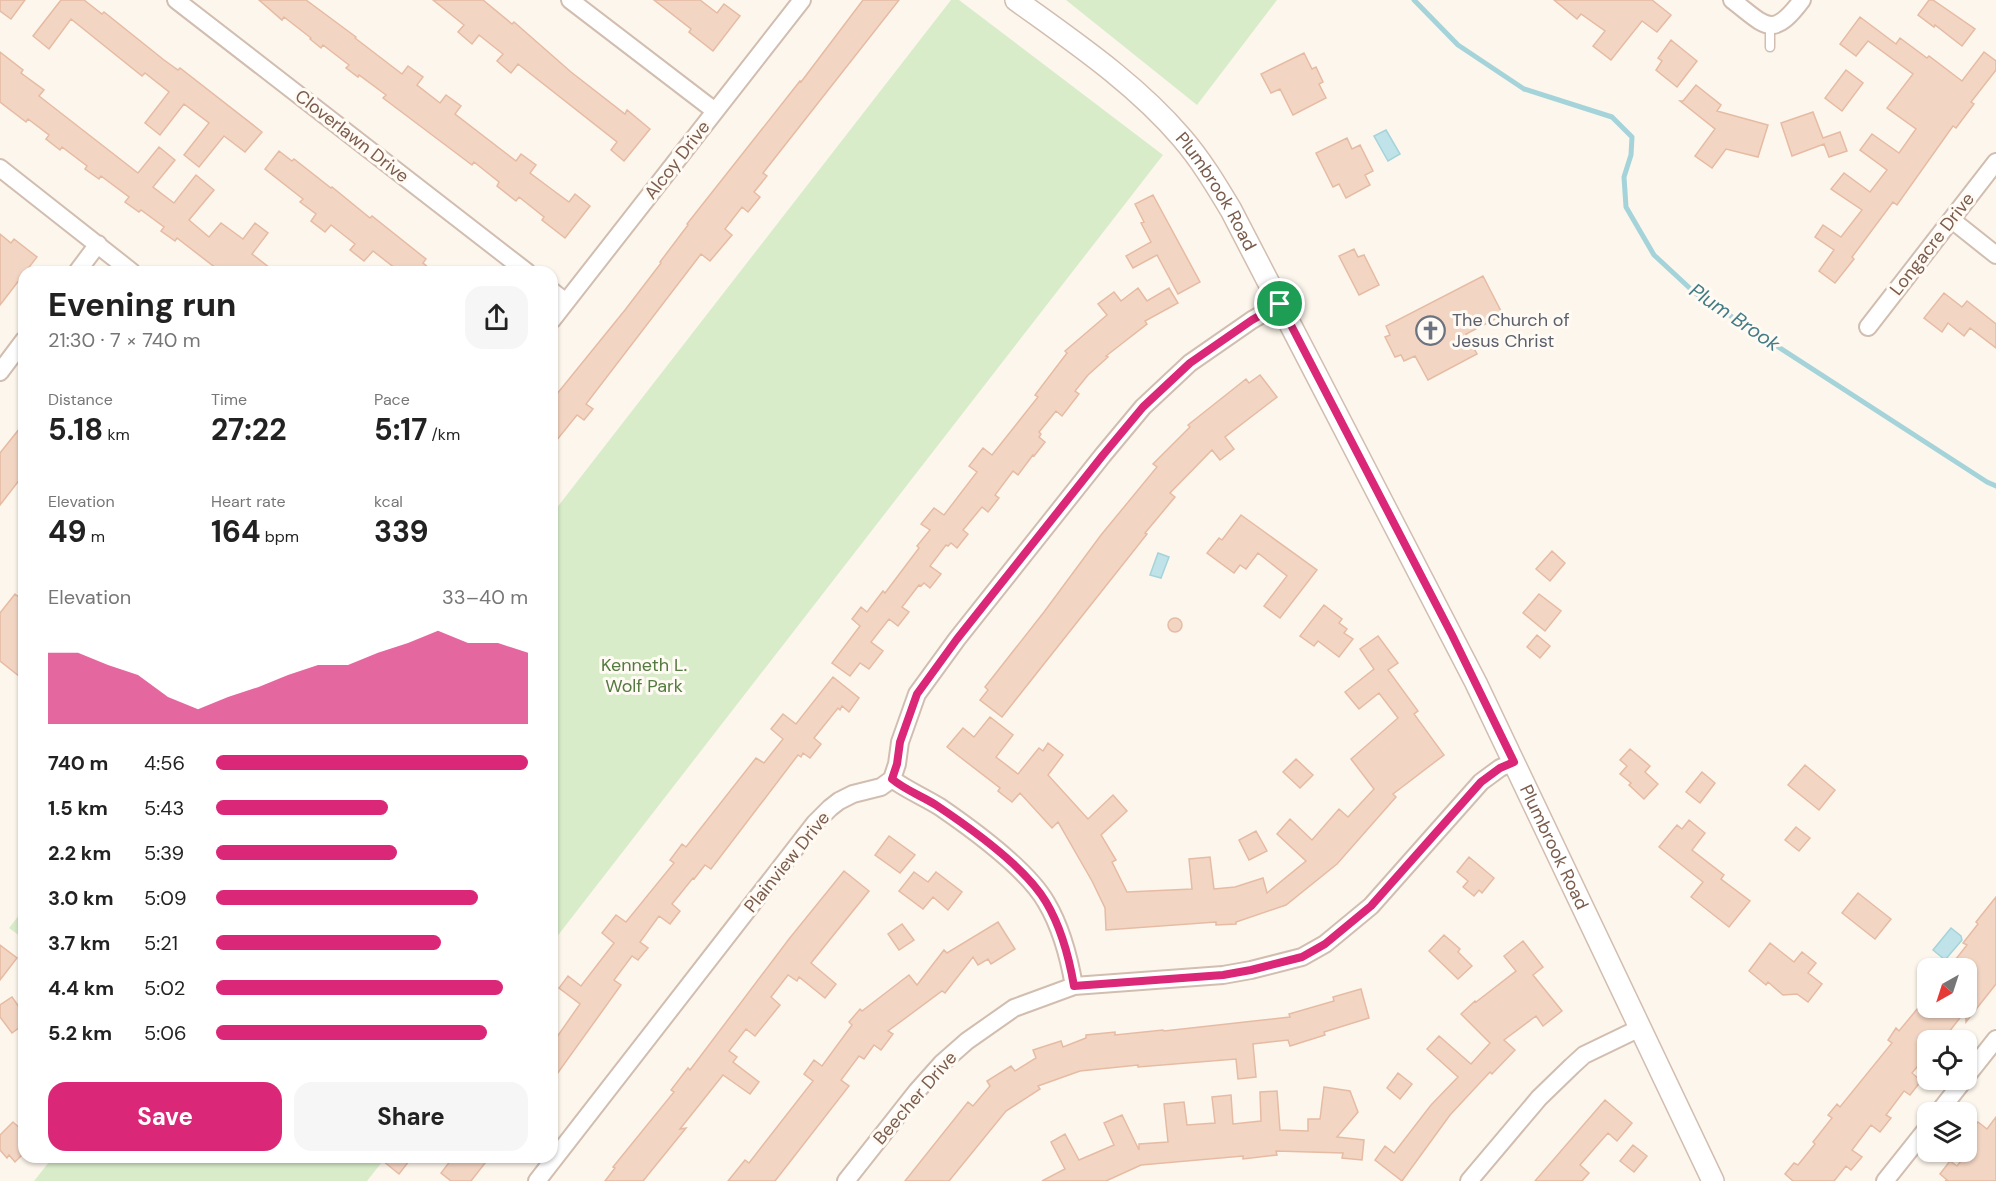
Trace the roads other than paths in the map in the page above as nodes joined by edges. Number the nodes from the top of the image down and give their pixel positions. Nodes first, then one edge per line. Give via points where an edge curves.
1 (176, 0) edge
2 (570, 0) edge
3 (802, 0) edge
4 (1016, 0) edge
5 (1732, 0) edge
6 (1802, 0) edge
7 (1770, 25) junction
8 (1770, 47) dead end
9 (715, 111) junction
10 (1996, 162) edge
11 (0, 168) edge
12 (1952, 219) junction
13 (98, 244) junction
14 (1996, 255) edge
15 (82, 266) edge
16 (125, 266) edge
17 (519, 266) edge
18 (558, 296) edge
19 (566, 302) junction
20 (1280, 304) junction
21 (558, 312) edge
22 (1868, 327) dead end
23 (18, 348) edge
24 (0, 372) edge
25 (1514, 762) junction
26 (892, 779) junction
27 (1074, 986) junction
28 (1640, 1028) junction
29 (1996, 1040) edge
30 (1977, 1064) edge
31 (1956, 1090) edge
32 (1947, 1102) edge
33 (1917, 1141) edge
34 (558, 1154) edge
35 (551, 1163) edge
36 (537, 1181) edge
37 (846, 1181) edge
38 (1469, 1181) edge
39 (1713, 1181) edge
40 (1885, 1181) edge

1 - 17 street, Cloverlawn Drive
2 - 9 street
3 - 9 street, Alcoy Drive
4 - 20 street, Plumbrook Road via 1136,91 1182,138 1231,210
5 - 7 street
6 - 7 street via 1783,22
7 - 8 lane
9 - 19 street, Alcoy Drive
10 - 12 street, Longacre Drive
11 - 13 street
12 - 14 street
12 - 22 street, Longacre Drive
13 - 15 street
13 - 16 street
18 - 19 street
19 - 21 street, Alcoy Drive
20 - 25 street, Plumbrook Road
20 - 26 street via 1244,325 1175,376 1103,455 917,694
23 - 24 street
25 - 27 street, Beecher Drive via 1481,782 1371,906 1325,944 1302,957 1223,975
25 - 28 street, Plumbrook Road
26 - 27 street via 954,817 1034,886 1058,928
26 - 34 street, Plainview Drive via 881,787 839,801 815,823
27 - 37 street, Beecher Drive via 1014,1008 966,1041 917,1090
28 - 38 street via 1584,1055 1547,1090
28 - 39 street, Plumbrook Road
29 - 30 street
31 - 32 street
33 - 40 street
35 - 36 street, Plainview Drive

